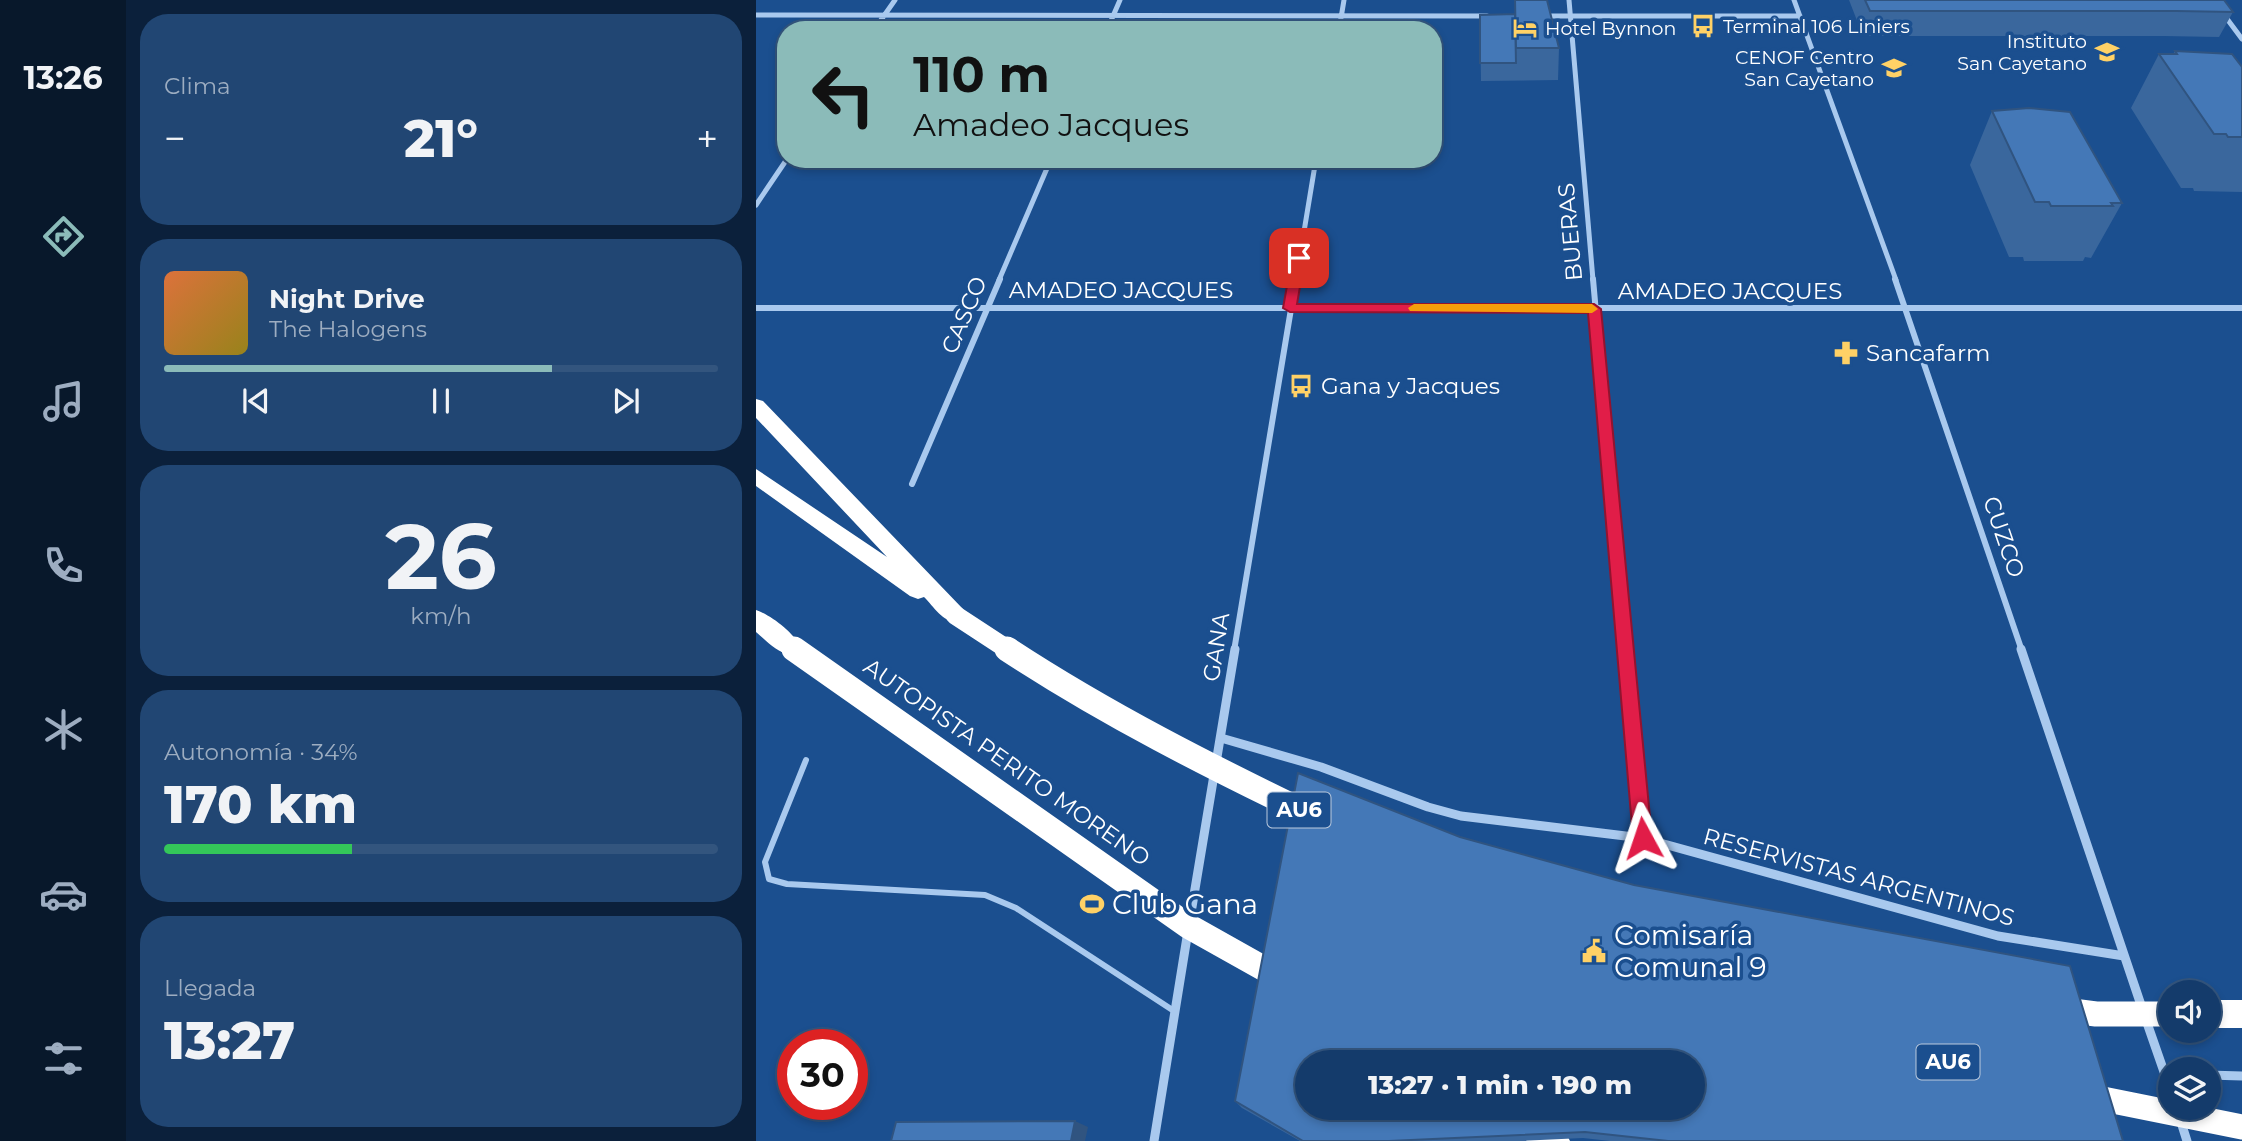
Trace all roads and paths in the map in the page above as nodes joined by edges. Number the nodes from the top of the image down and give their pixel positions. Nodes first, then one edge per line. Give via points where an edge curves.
1 (895, 0) edge
2 (1120, 0) edge
3 (1344, 0) edge
4 (1569, 0) edge
5 (1794, 0) edge
6 (2213, 0) edge
7 (756, 15) edge
8 (884, 15) junction
9 (1113, 16) junction
10 (1341, 16) junction
11 (1490, 16) edge
12 (1530, 16) edge
13 (1571, 16) junction
14 (1800, 16) junction
15 (880, 21) edge
16 (1111, 21) edge
17 (1340, 21) edge
18 (2242, 39) edge
19 (781, 168) edge
20 (1047, 168) edge
21 (1314, 168) edge
22 (756, 205) edge
23 (756, 308) edge
24 (986, 308) junction
25 (1290, 308) junction
26 (1906, 308) junction
27 (2242, 308) edge
28 (1594, 309) junction
29 (756, 405) edge
30 (756, 476) edge
31 (912, 484) dead end
32 (955, 615) junction
33 (756, 620) edge
34 (756, 636) edge
35 (789, 646) junction
36 (1221, 738) junction
37 (806, 760) dead end
38 (1338, 829) edge
39 (1643, 838) junction
40 (2124, 956) junction
41 (1310, 994) edge
42 (2028, 1006) edge
43 (1174, 1011) junction
44 (2158, 1014) edge
45 (2221, 1014) edge
46 (2242, 1014) edge
47 (2162, 1057) edge
48 (2221, 1075) edge
49 (2242, 1076) edge
50 (2056, 1089) edge
51 (2180, 1120) edge
52 (2242, 1127) edge
53 (1154, 1141) edge
54 (2187, 1141) edge

1 - 8 street
2 - 9 street
3 - 10 street
4 - 13 street, BUERAS
5 - 14 street, CUZCO
6 - 18 street
7 - 8 street
8 - 9 street
8 - 15 street
9 - 10 street
9 - 16 street
10 - 11 street
10 - 17 street
12 - 13 street
13 - 14 street
13 - 28 street, BUERAS
14 - 26 street, CUZCO
19 - 22 street
20 - 24 street, CASCO
21 - 25 street, GANA
23 - 24 street, AMADEO JACQUES
24 - 25 street, AMADEO JACQUES
24 - 31 street, CASCO
25 - 28 street, AMADEO JACQUES
25 - 36 street, GANA
26 - 27 street, AMADEO JACQUES
26 - 28 street, AMADEO JACQUES
26 - 40 street, CUZCO
28 - 39 street, BUERAS
29 - 32 highway
30 - 32 highway, AU6
32 - 38 highway, AU6, bridge via 1051,678 1194,760
33 - 35 highway, AUTOPISTA PERITO MORENO
34 - 35 highway
35 - 41 highway, AUTOPISTA PERITO MORENO, bridge via 1188,926
36 - 39 street, RESERVISTAS ARGENTINOS via 1292,757 1433,809 1490,822
36 - 43 street, GANA
37 - 43 lane via 765,862 769,879 788,884 985,895 1016,908
39 - 40 street, RESERVISTAS ARGENTINOS via 1998,936
40 - 47 street, CUZCO
42 - 44 highway, bridge via 2096,1014
43 - 53 street, GANA
45 - 46 highway
48 - 49 street
50 - 52 highway, bridge
51 - 54 street

